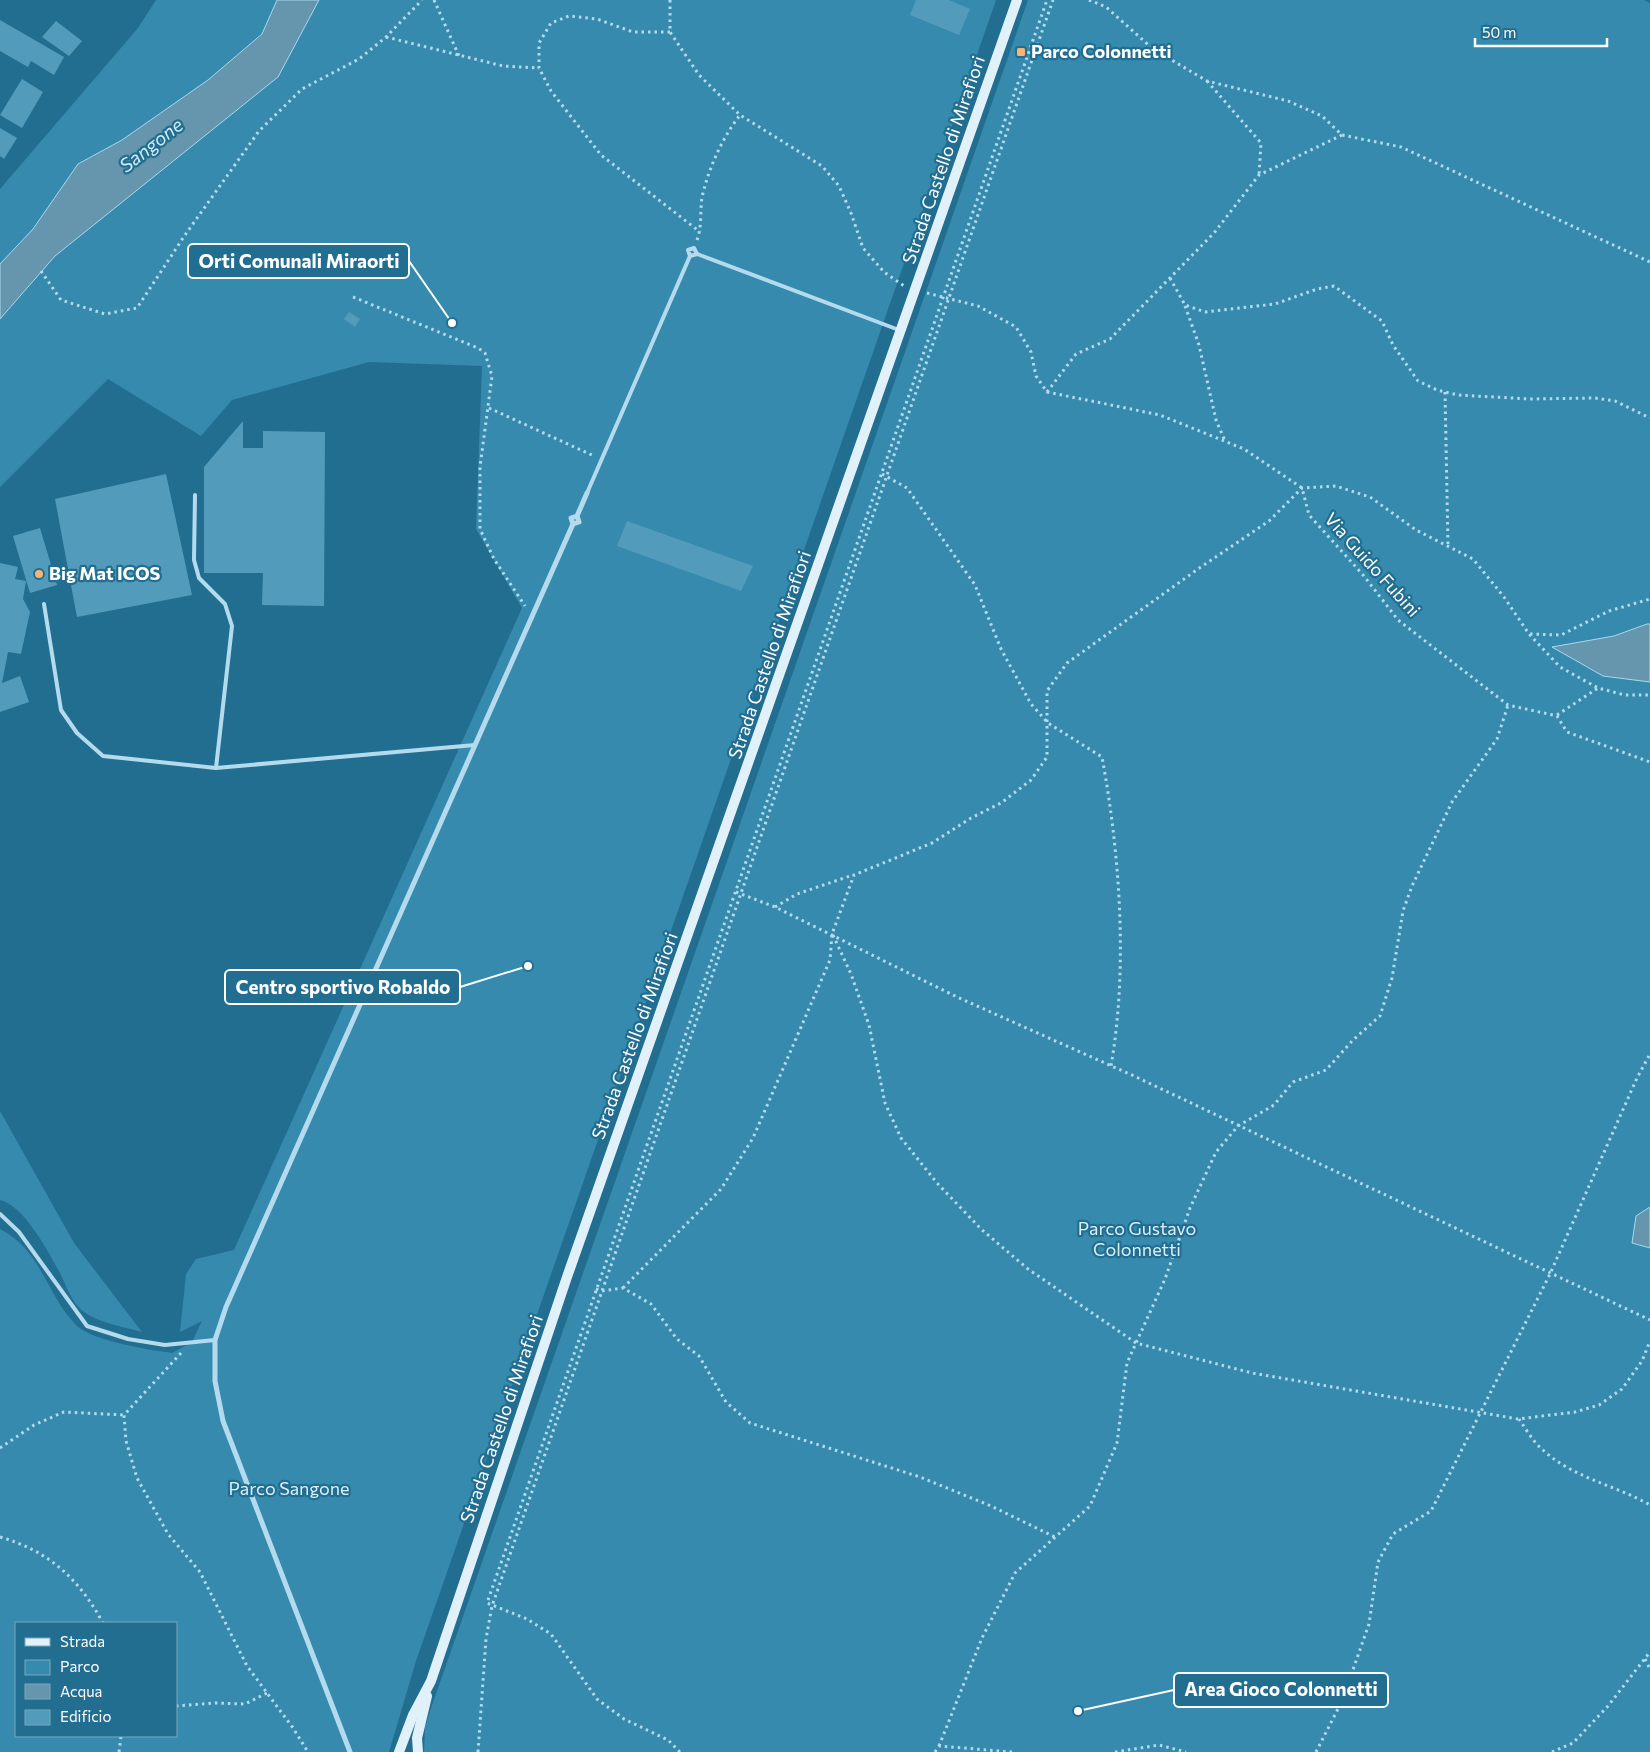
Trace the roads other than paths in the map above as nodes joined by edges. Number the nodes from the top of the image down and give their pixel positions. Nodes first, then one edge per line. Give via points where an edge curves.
1 (1017, 0) edge
2 (697, 254) junction
3 (690, 256) junction
4 (901, 331) junction
5 (587, 493) joint
6 (195, 495) dead end
7 (44, 604) dead end
8 (474, 745) junction
9 (216, 768) junction
10 (0, 1214) edge
11 (215, 1340) junction
12 (431, 1681) junction
13 (350, 1752) edge
14 (399, 1752) edge
15 (418, 1752) edge

1 - 4 street, Strada Castello di Mirafiori
2 - 3 lane
2 - 3 lane via 691,248 688,250
2 - 4 lane
3 - 5 lane
4 - 12 street, Strada Castello di Mirafiori via 567,1277
5 - 8 street via 577,516 579,522 573,524
6 - 9 lane via 194,560 199,578 224,604 232,626
7 - 9 lane via 62,710 77,733 103,756
8 - 9 lane
8 - 11 street via 226,1307
10 - 11 lane via 19,1232 87,1326 139,1342 165,1346
11 - 13 street via 215,1381 223,1421
12 - 14 street, Strada Castello di Mirafiori
12 - 15 street via 417,1738

